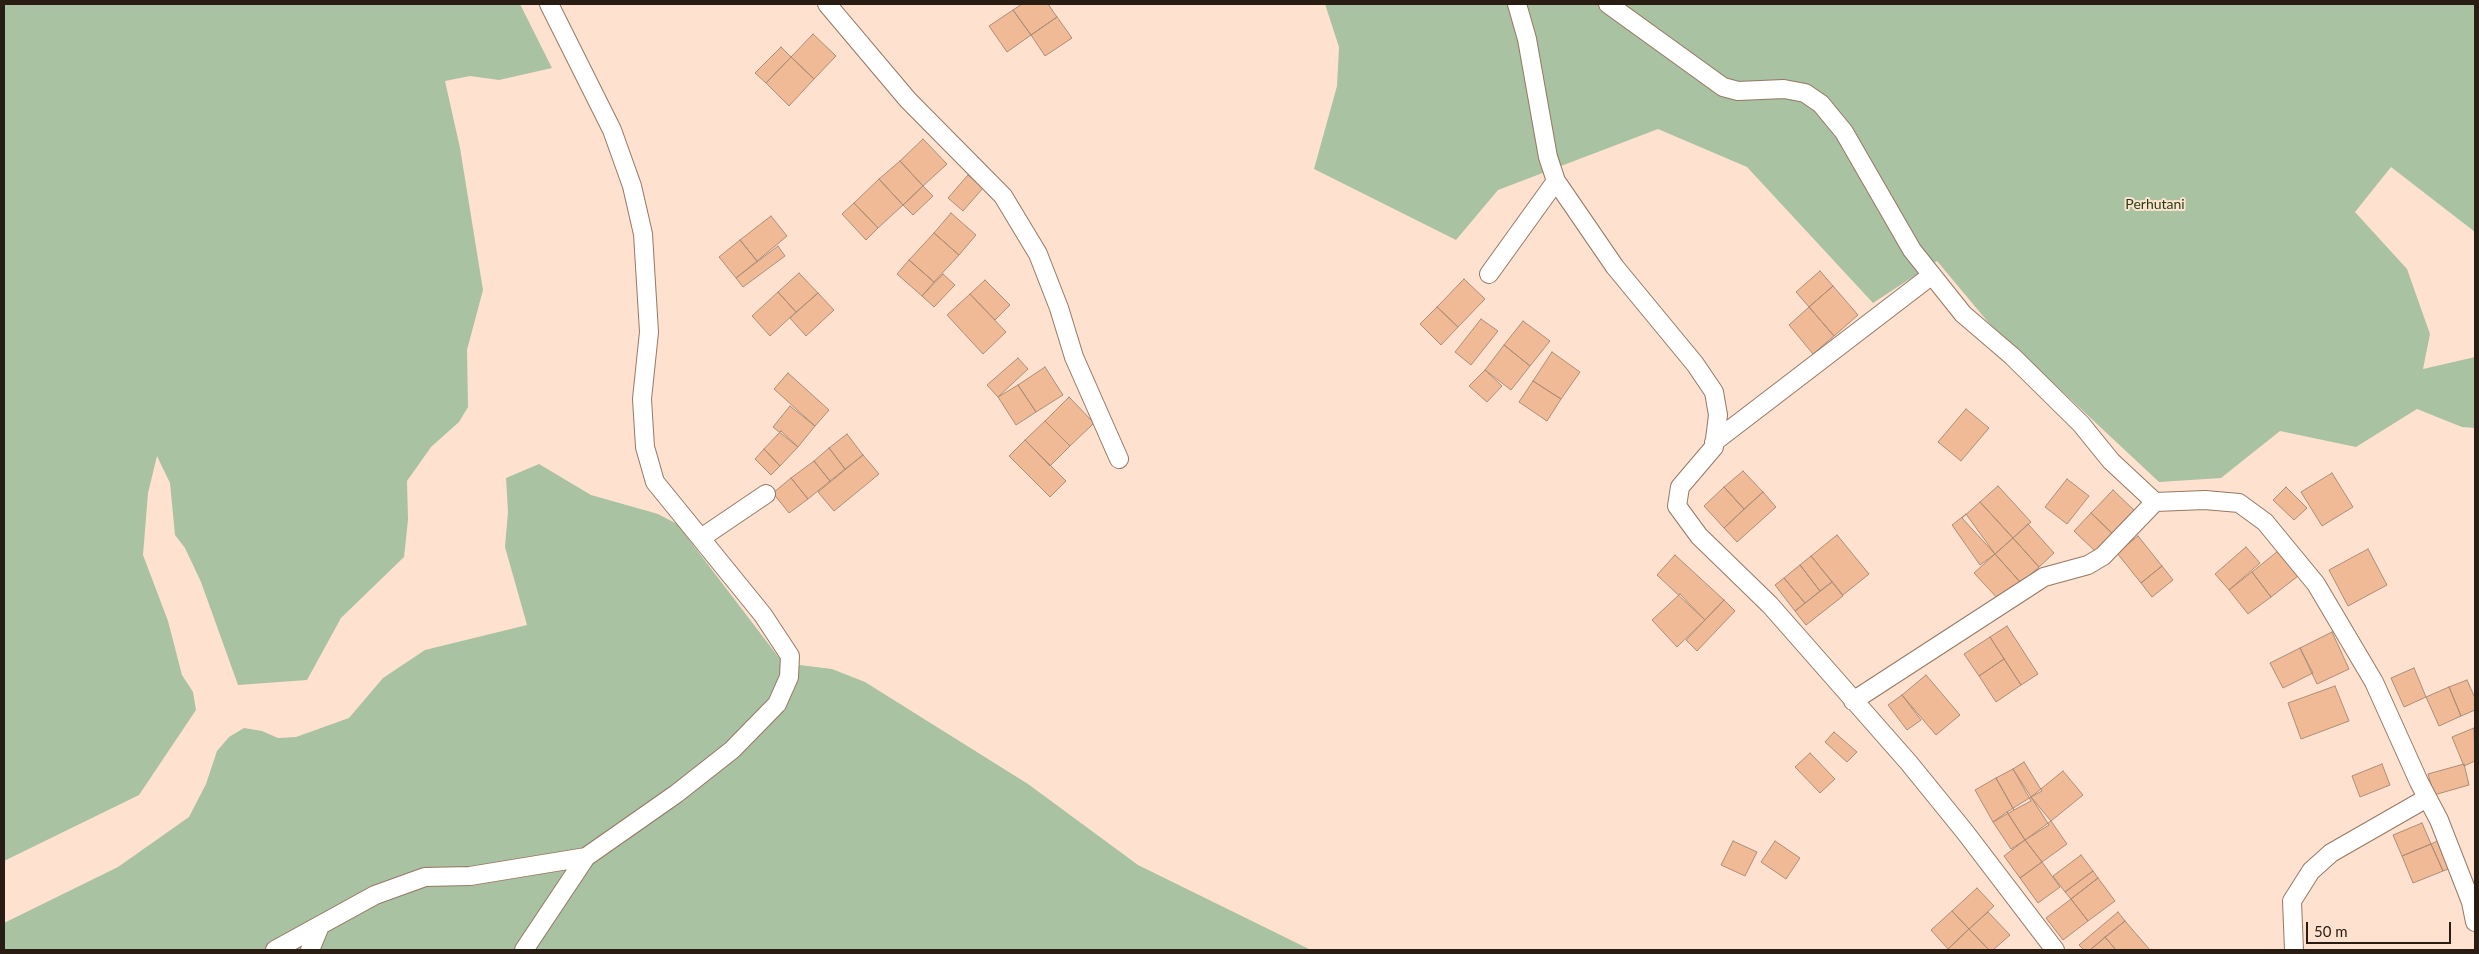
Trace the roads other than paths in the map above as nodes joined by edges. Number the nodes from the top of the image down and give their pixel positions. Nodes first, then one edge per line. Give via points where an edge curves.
1 (549, 4) edge
2 (827, 4) edge
3 (1518, 4) edge
4 (1608, 4) edge
5 (1556, 181) junction
6 (1489, 274) dead end
7 (1932, 276) junction
8 (1714, 442) junction
9 (1119, 459) dead end
10 (766, 494) dead end
11 (2155, 502) junction
12 (701, 538) junction
13 (1853, 701) junction
14 (2427, 798) junction
15 (586, 857) junction
16 (2475, 922) edge
17 (320, 926) junction
18 (275, 950) edge
19 (310, 950) edge
20 (524, 950) edge
21 (2055, 950) edge
22 (2294, 950) edge

1 - 12 street via 612,130 632,186 643,234 648,286 649,332 642,399 645,447 655,482
2 - 9 street via 908,100 1003,196 1038,254 1074,357
3 - 5 street via 1548,157
4 - 7 street via 1723,87 1738,91 1784,89 1805,93 1822,104 1844,132 1912,250
5 - 6 street
5 - 8 street via 1615,267 1714,392 1718,415
7 - 8 street
7 - 11 street via 1963,314 2019,363 2081,424 2111,461
8 - 13 street via 1714,447 1680,487 1677,506 1699,536 1770,605
10 - 12 street
11 - 13 street via 2103,556 2088,565 2044,577
11 - 14 street via 2205,500 2239,503 2265,522 2316,584 2345,631 2374,682
12 - 15 street via 763,615 790,656 789,677 777,704 732,750
13 - 21 street via 1965,832
14 - 16 street via 2468,893
14 - 22 street via 2331,853 2311,871 2292,901
15 - 17 street via 470,876 424,877 375,895
15 - 20 street
17 - 18 street
17 - 19 street

